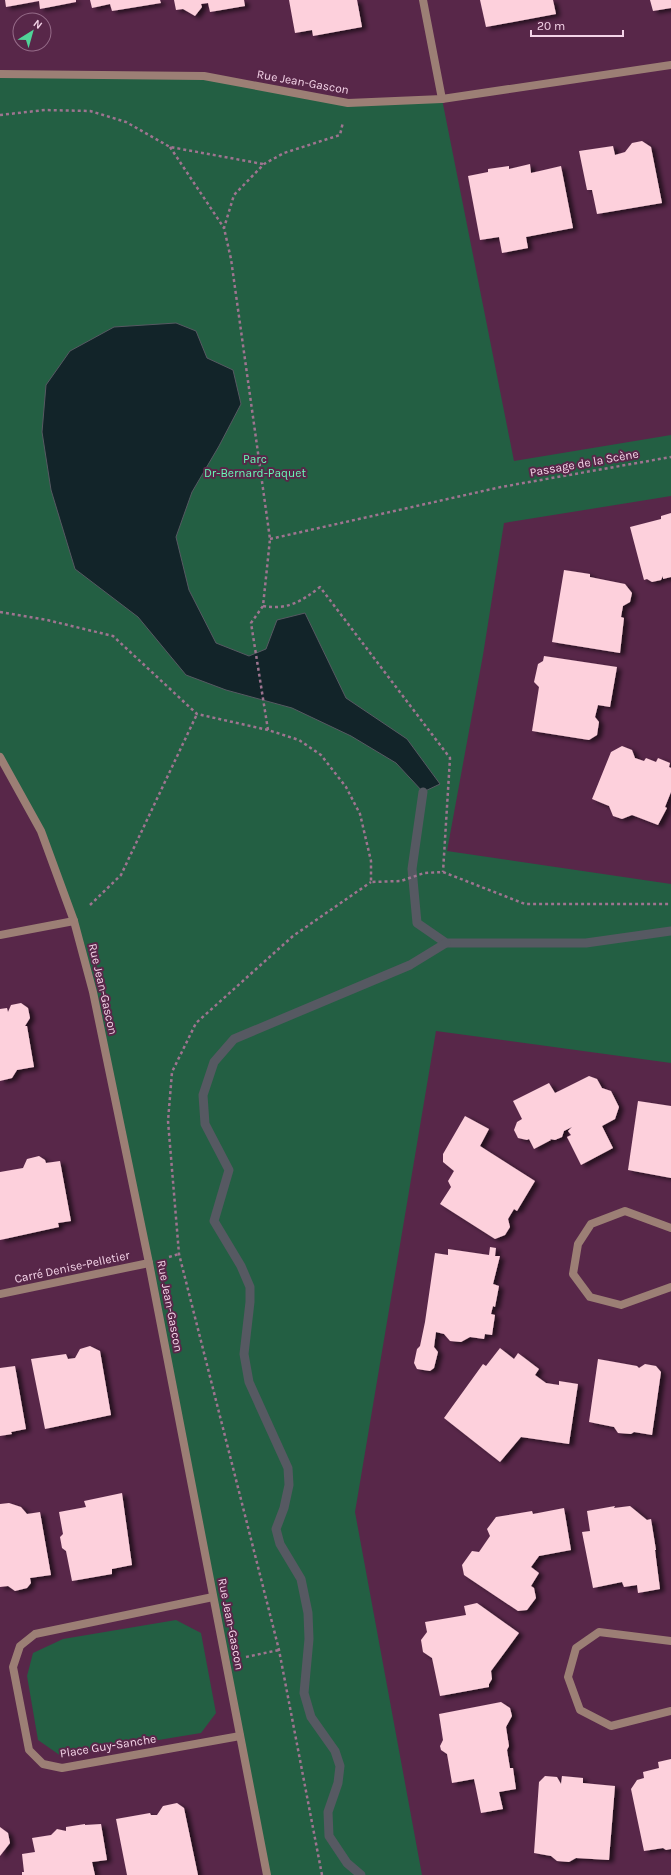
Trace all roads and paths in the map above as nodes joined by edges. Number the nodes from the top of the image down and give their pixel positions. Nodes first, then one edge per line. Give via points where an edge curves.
1 (423, 0) edge
2 (671, 65) edge
3 (0, 74) edge
4 (442, 99) junction
5 (348, 103) junction
6 (0, 115) edge
7 (170, 147) junction
8 (264, 164) junction
9 (224, 228) junction
10 (671, 457) edge
11 (270, 539) junction
12 (263, 606) junction
13 (0, 612) edge
14 (197, 714) junction
15 (268, 730) junction
16 (0, 757) edge
17 (443, 872) junction
18 (371, 882) junction
19 (671, 904) edge
20 (74, 921) junction
21 (0, 935) edge
22 (671, 1228) edge
23 (149, 1263) junction
24 (671, 1287) edge
25 (0, 1294) edge
26 (213, 1597) junction
27 (671, 1641) edge
28 (279, 1650) junction
29 (226, 1661) junction
30 (671, 1712) edge
31 (240, 1736) junction
32 (267, 1875) edge
33 (322, 1875) edge

1 - 4 street
2 - 4 street, Rue Jean-Gascon
3 - 5 street, Rue Jean-Gascon via 204,76
4 - 5 street, Rue Jean-Gascon
5 - 8 path via 340,135 284,153
6 - 7 path via 45,110 90,111 126,122
7 - 8 path
7 - 9 path
8 - 9 path via 234,194
9 - 11 path via 231,259
10 - 11 path, Passage de la Scène via 501,487
11 - 12 path
12 - 15 path via 251,623
12 - 17 path via 276,608 292,605 320,587 450,758
13 - 14 path via 113,636
14 - 15 path
14 - 20 path via 121,875
15 - 18 path via 299,740 321,755 346,786 360,814 371,861
16 - 20 street, Rue Jean-Gascon via 41,831
17 - 18 path via 424,874 401,881
17 - 19 path via 525,904
18 - 28 path via 293,936 196,1023 172,1072 168,1121 179,1254
20 - 21 street
20 - 23 street, Rue Jean-Gascon via 92,992
22 - 24 street via 625,1211 591,1224 578,1244 573,1274 590,1297 621,1305
23 - 25 street, Carré Denise-Pelletier
23 - 26 street, Rue Jean-Gascon
26 - 29 street, Rue Jean-Gascon
26 - 31 street, Place Guy-Sanche via 35,1634 20,1646 13,1667 29,1750 43,1764 62,1768
27 - 30 street via 599,1632 576,1648 568,1677 580,1710 611,1726
28 - 29 path
28 - 33 path
29 - 31 street, Rue Jean-Gascon
31 - 32 street, Rue Jean-Gascon

